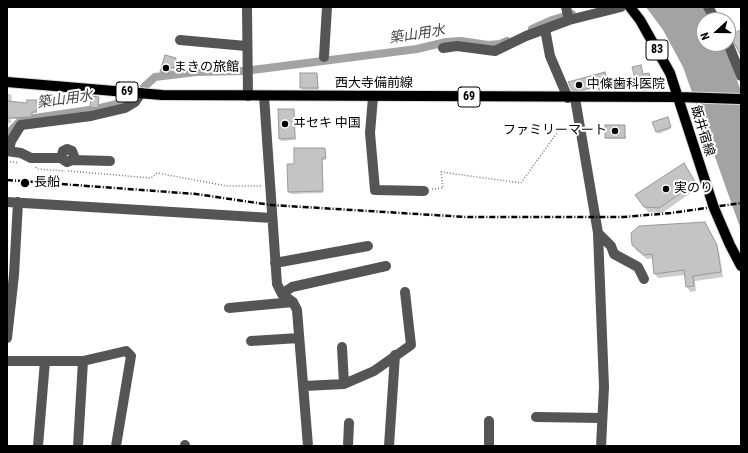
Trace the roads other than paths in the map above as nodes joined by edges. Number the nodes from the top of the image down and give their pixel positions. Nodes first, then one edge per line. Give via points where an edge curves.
1 (247, 7) edge
2 (327, 7) edge
3 (621, 7) edge
4 (630, 7) edge
5 (568, 14) edge
6 (545, 29) junction
7 (180, 40) dead end
8 (246, 46) junction
9 (443, 48) dead end
10 (732, 52) edge
11 (324, 57) dead end
12 (741, 76) edge
13 (7, 82) edge
14 (141, 93) junction
15 (248, 96) junction
16 (264, 96) junction
17 (373, 97) junction
18 (677, 97) junction
19 (571, 98) junction
20 (741, 99) edge
21 (8, 155) edge
22 (73, 157) dead end
23 (424, 192) road end
24 (7, 202) edge
25 (18, 202) junction
26 (272, 218) junction
27 (598, 233) junction
28 (368, 246) dead end
29 (275, 263) junction
30 (386, 266) dead end
31 (741, 266) edge
32 (644, 279) dead end
33 (406, 292) dead end
34 (282, 294) junction
35 (293, 302) junction
36 (229, 308) dead end
37 (7, 338) edge
38 (299, 338) junction
39 (251, 341) dead end
40 (342, 347) dead end
41 (395, 355) junction
42 (7, 361) edge
43 (45, 361) junction
44 (83, 361) junction
45 (344, 384) junction
46 (304, 386) junction
47 (536, 417) dead end
48 (602, 418) junction
49 (489, 421) dead end
50 (349, 423) dead end
51 (38, 446) edge
52 (78, 446) edge
53 (116, 446) edge
54 (308, 446) edge
55 (348, 446) edge
56 (389, 446) edge
57 (489, 446) edge
58 (601, 446) edge

1 - 8 street
2 - 11 street
3 - 5 street
4 - 18 main road, 飯井宿線 / 83 via 670,73
5 - 6 street
6 - 9 street via 495,51 457,46
6 - 19 street via 550,56
7 - 8 street
8 - 15 street
10 - 12 street
13 - 14 main road, 西大寺備前線 / 69
14 - 15 main road, 西大寺備前線 / 69
14 - 21 street via 135,102 125,108 91,116 22,125 11,141
15 - 16 main road, 西大寺備前線 / 69
16 - 17 main road, 西大寺備前線 / 69
16 - 26 street
17 - 19 main road, 西大寺備前線 / 69
17 - 23 street via 370,133 376,190
18 - 19 main road, 西大寺備前線 / 69
18 - 20 main road, 西大寺備前線 / 69
18 - 31 main road, 飯井宿線 / 83 via 714,208
19 - 27 street via 581,131
21 - 22 street via 21,152 31,158 61,158 65,161
24 - 25 street
25 - 26 street
25 - 37 street
26 - 29 street
27 - 32 street via 611,246 614,254 638,267
27 - 48 street via 604,387
28 - 29 street
29 - 34 street via 277,284
30 - 34 street via 292,287
33 - 41 street via 412,345
34 - 35 street
35 - 36 street
35 - 38 street via 297,310
38 - 39 street
38 - 46 street
40 - 45 street
41 - 45 street via 374,372
41 - 56 street
42 - 43 street
43 - 44 street
43 - 51 street
44 - 52 street
44 - 53 street via 126,351 131,356
45 - 46 street
46 - 54 street
47 - 48 street
48 - 58 street
49 - 57 street
50 - 55 street

